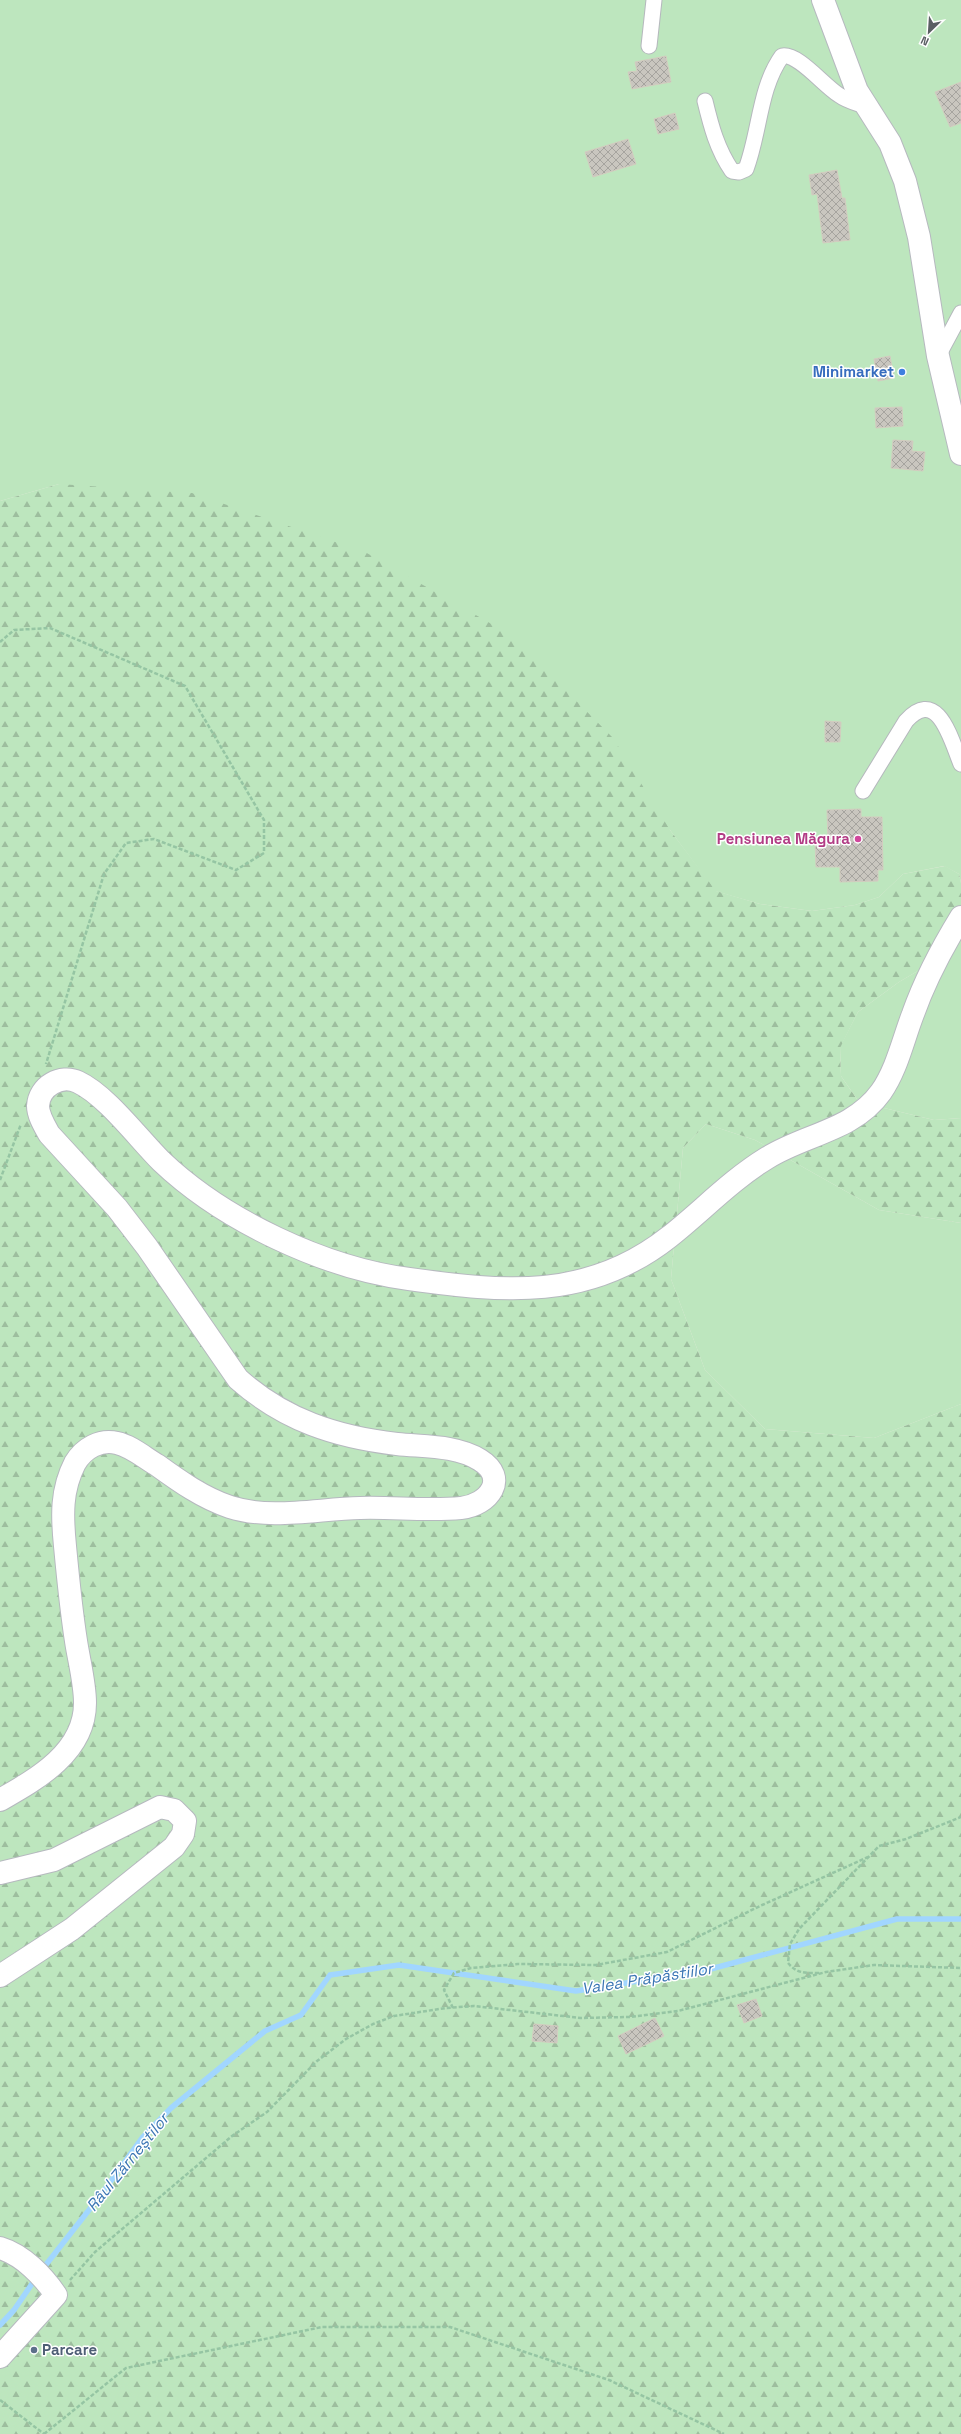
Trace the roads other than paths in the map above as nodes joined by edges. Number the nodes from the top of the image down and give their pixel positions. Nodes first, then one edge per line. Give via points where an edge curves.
1 (654, 0) edge
2 (823, 0) edge
3 (649, 46) dead end
4 (705, 101) dead end
5 (865, 106) junction
6 (961, 313) edge
7 (938, 356) junction
8 (961, 454) edge
9 (961, 764) edge
10 (863, 791) dead end
11 (961, 917) edge
12 (0, 1800) edge
13 (0, 1872) edge
14 (0, 1976) edge
15 (9, 2253) edge
16 (0, 2357) edge

1 - 3 street
2 - 5 main road via 849,72
4 - 5 street via 714,136 724,159 732,170 739,172 746,168 750,158 765,92 776,64 782,56 789,54 800,60 818,80 840,96
5 - 7 main road via 890,143 905,181 919,237
6 - 7 street
7 - 8 main road
9 - 10 street via 940,718 932,710 923,708 914,712 906,721
11 - 12 main road via 922,991 892,1072 873,1103 857,1117 773,1154 748,1169 668,1238 649,1251 622,1267 590,1280 565,1286 471,1287 375,1273 335,1261 270,1234 220,1208 178,1176 94,1093 78,1082 65,1078 52,1083 41,1095 38,1105 41,1119 49,1134 117,1208 238,1379 284,1413 307,1424 374,1441 459,1451 481,1460 491,1471 494,1482 489,1494 477,1505 460,1508 358,1508 270,1513 231,1507 213,1500 138,1452 117,1443 100,1442 84,1450 65,1487 62,1514 71,1614 85,1702 82,1723 70,1747 55,1764 32,1782
13 - 14 main road via 54,1860 160,1807 174,1810 185,1821 183,1834 174,1847 72,1929
15 - 16 main road via 44,2278 56,2295

